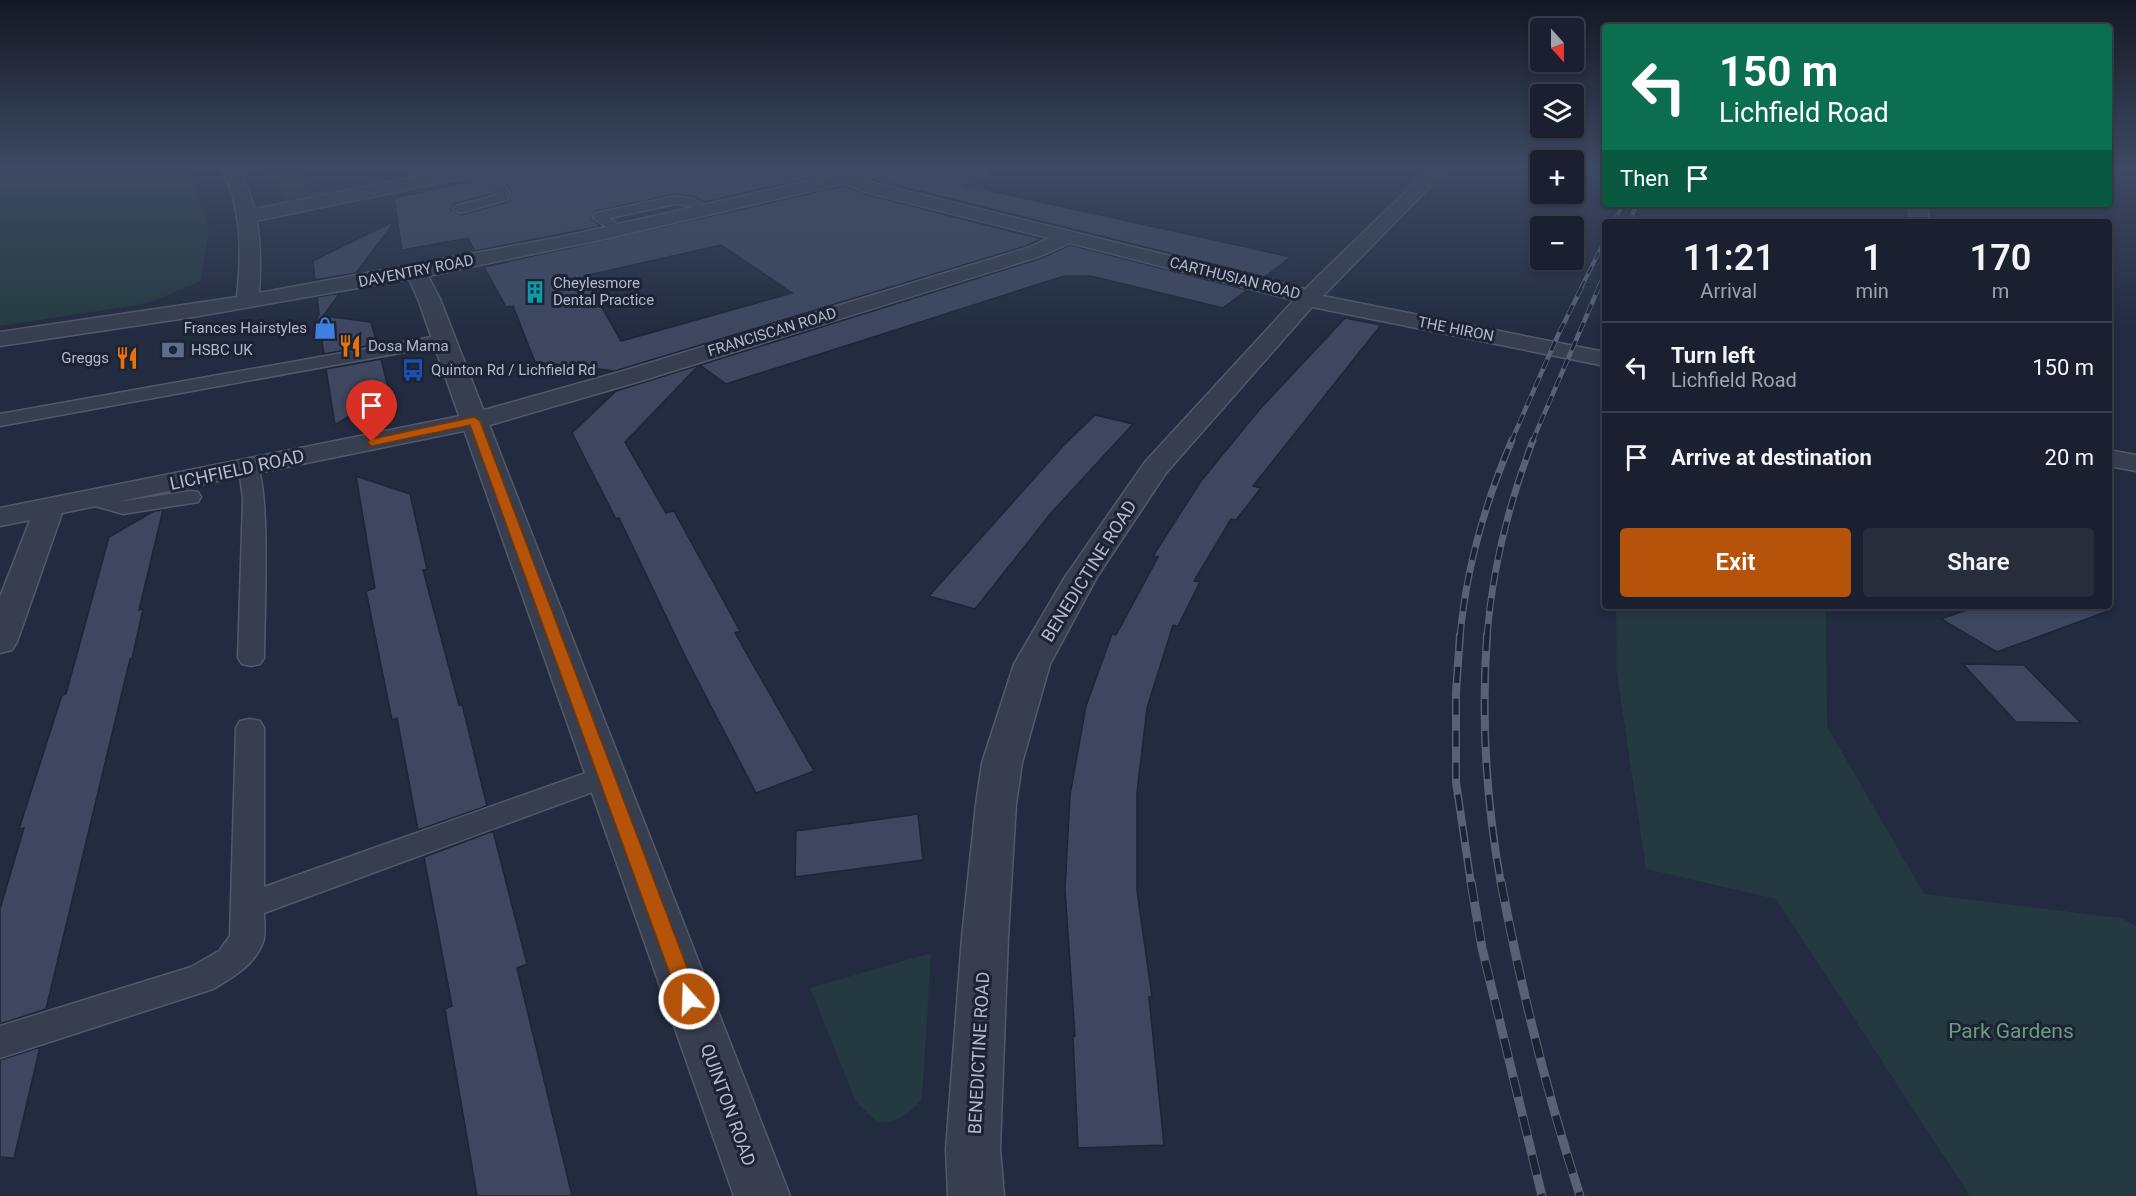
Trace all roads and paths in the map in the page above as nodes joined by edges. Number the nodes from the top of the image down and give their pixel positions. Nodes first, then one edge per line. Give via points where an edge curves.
1 (250, 222) edge
2 (656, 222) edge
3 (1006, 222) edge
4 (1385, 222) edge
5 (1068, 237) junction
6 (416, 272) junction
7 (1308, 298) junction
8 (247, 301) junction
9 (0, 339) edge
10 (443, 340) junction
11 (1602, 358) edge
12 (0, 420) edge
13 (474, 421) junction
14 (2112, 459) edge
15 (2136, 463) edge
16 (249, 468) junction
17 (190, 497) dead end
18 (96, 499) junction
19 (49, 508) junction
20 (0, 518) edge
21 (0, 642) edge
22 (251, 658) dead end
23 (250, 728) dead end
24 (607, 776) junction
25 (247, 906) junction
26 (0, 1042) edge
27 (762, 1196) edge
28 (976, 1196) edge

1 - 8 street
2 - 6 street, DAVENTRY ROAD
3 - 5 street, CARTHUSIAN ROAD
4 - 7 street, BENEDICTINE ROAD
5 - 7 street, CARTHUSIAN ROAD
5 - 13 street, FRANCISCAN ROAD via 1034,252
6 - 8 street, DAVENTRY ROAD
6 - 10 street, QUINTON ROAD
7 - 11 street, THE HIRON
7 - 28 street, BENEDICTINE ROAD via 1155,468 1081,577 1032,664 1011,728 996,804 974,1137
8 - 9 street, DAVENTRY ROAD
10 - 12 lane
10 - 13 street, QUINTON ROAD
13 - 16 street, LICHFIELD ROAD
13 - 24 street, QUINTON ROAD
14 - 15 street
16 - 18 street, LICHFIELD ROAD
16 - 22 lane via 254,499
17 - 18 lane via 123,508
18 - 19 street, LICHFIELD ROAD
19 - 20 street, LICHFIELD ROAD
19 - 21 street
23 - 25 lane
24 - 25 lane
24 - 27 street, QUINTON ROAD
25 - 26 lane via 247,940 231,961 201,979

